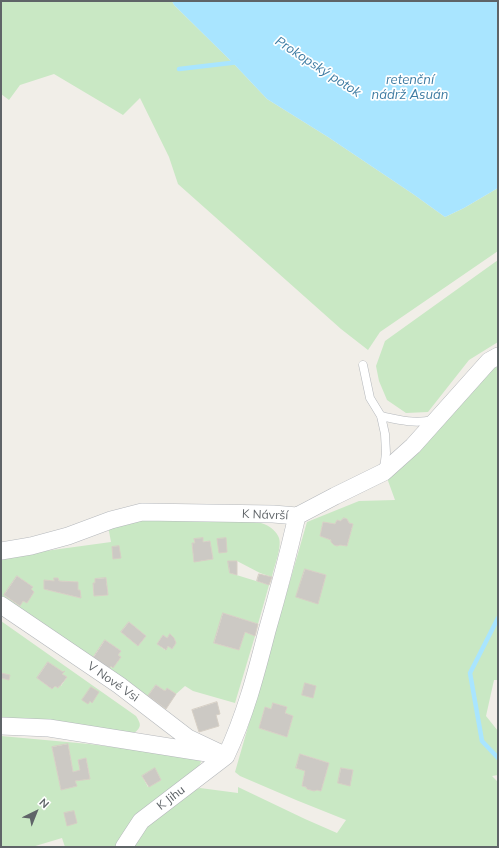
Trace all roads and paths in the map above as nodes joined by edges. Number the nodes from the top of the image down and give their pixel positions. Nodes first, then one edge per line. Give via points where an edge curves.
1 (498, 356) edge
2 (363, 365) dead end
3 (381, 416) junction
4 (436, 419) junction
5 (384, 472) junction
6 (297, 516) junction
7 (1, 551) edge
8 (1, 605) edge
9 (1, 726) edge
10 (226, 756) junction
11 (124, 847) edge

1 - 4 street, K Návrší via 489,361
2 - 3 lane via 370,398
3 - 4 lane via 411,422
3 - 5 lane via 385,446
4 - 5 street, K Návrší via 413,446
5 - 6 street, K Návrší
6 - 7 street, K Návrší via 142,512 68,536
6 - 10 street via 256,674
8 - 10 street, V Nové Vsi via 119,685 188,738
9 - 10 street via 49,728
10 - 11 street, K Jihu via 141,821

